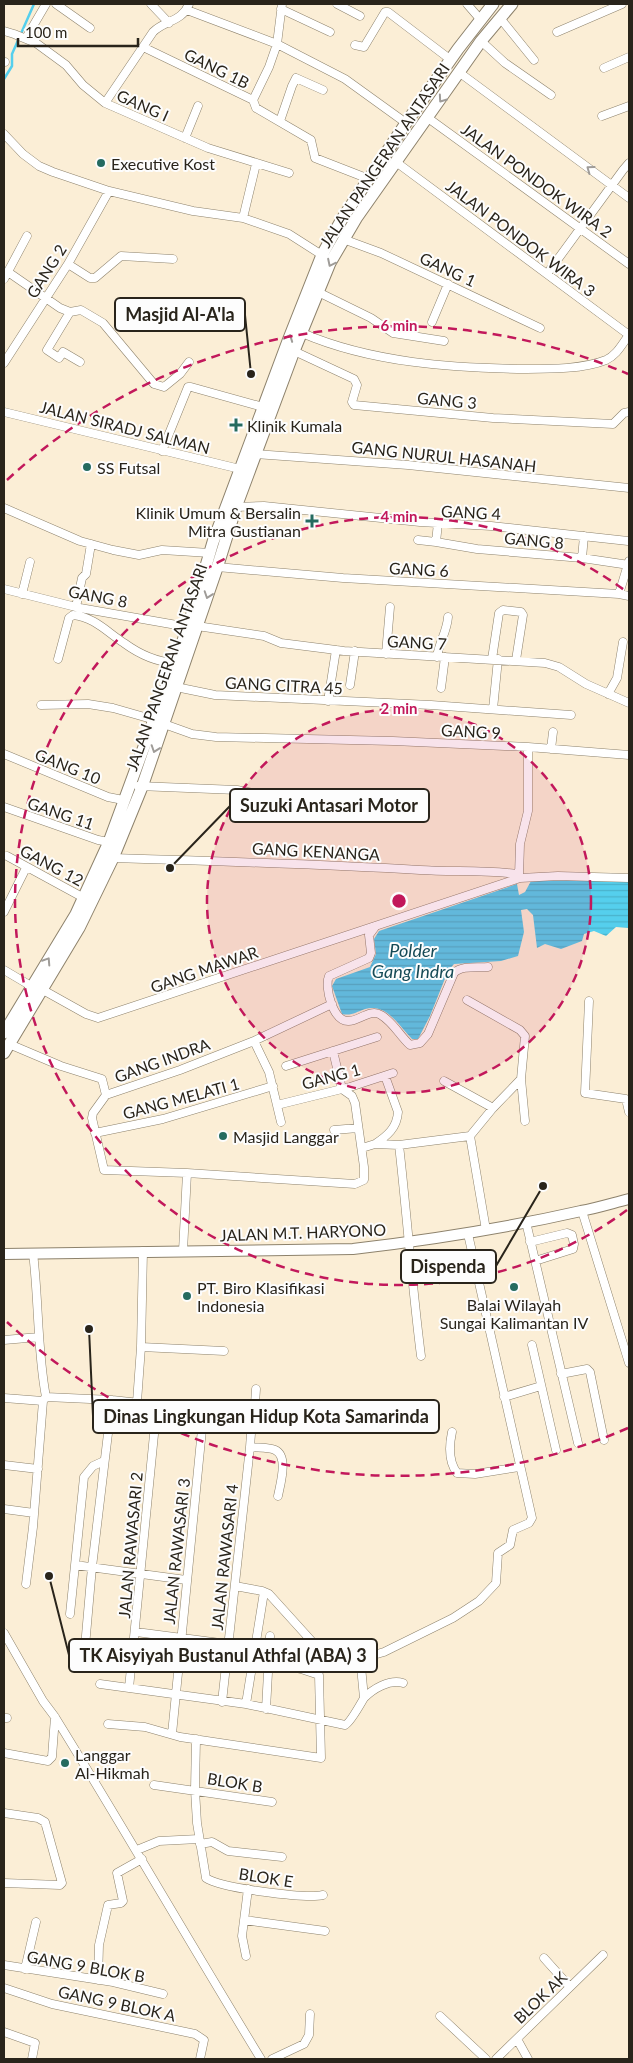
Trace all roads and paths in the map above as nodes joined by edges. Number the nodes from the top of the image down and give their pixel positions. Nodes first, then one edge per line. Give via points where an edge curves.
1 (46, 4) edge
2 (56, 4) edge
3 (151, 4) edge
4 (337, 4) edge
5 (467, 4) edge
6 (493, 4) edge
7 (512, 4) edge
8 (622, 4) edge
9 (282, 6) edge
10 (188, 7) edge
11 (360, 16) dead end
12 (502, 16) junction
13 (480, 19) junction
14 (169, 23) junction
15 (90, 28) dead end
16 (4, 31) edge
17 (330, 32) dead end
18 (557, 32) dead end
19 (25, 38) junction
20 (481, 41) junction
21 (277, 44) junction
22 (355, 45) dead end
23 (143, 46) junction
24 (629, 57) edge
25 (451, 60) junction
26 (534, 60) dead end
27 (604, 68) dead end
28 (460, 73) junction
29 (323, 90) dead end
30 (551, 95) dead end
31 (252, 100) junction
32 (106, 103) junction
33 (198, 106) dead end
34 (629, 106) edge
35 (602, 116) dead end
36 (428, 118) junction
37 (280, 122) junction
38 (406, 123) junction
39 (4, 134) edge
40 (186, 138) junction
41 (396, 162) junction
42 (256, 164) junction
43 (629, 164) edge
44 (289, 173) dead end
45 (369, 179) junction
46 (612, 185) junction
47 (109, 191) junction
48 (629, 198) edge
49 (243, 218) junction
50 (580, 229) junction
51 (27, 236) dead end
52 (344, 239) junction
53 (322, 255) junction
54 (173, 260) dead end
55 (68, 264) junction
56 (629, 264) edge
57 (547, 274) junction
58 (6, 275) edge
59 (448, 284) junction
60 (318, 292) junction
61 (45, 298) junction
62 (70, 312) junction
63 (432, 322) dead end
64 (540, 328) dead end
65 (302, 333) junction
66 (629, 335) edge
67 (444, 341) dead end
68 (294, 351) junction
69 (80, 362) dead end
70 (189, 362) dead end
71 (4, 363) edge
72 (263, 407) junction
73 (4, 412) edge
74 (629, 412) edge
75 (162, 451) junction
76 (256, 454) junction
77 (240, 469) junction
78 (629, 488) edge
79 (236, 507) junction
80 (4, 508) edge
81 (438, 523) junction
82 (584, 536) junction
83 (418, 540) dead end
84 (628, 541) edge
85 (436, 542) junction
86 (91, 544) junction
87 (210, 553) junction
88 (582, 558) junction
89 (30, 562) dead end
90 (629, 564) edge
91 (217, 566) junction
92 (4, 590) edge
93 (22, 594) junction
94 (619, 594) junction
95 (629, 596) edge
96 (76, 607) junction
97 (390, 607) dead end
98 (448, 617) dead end
99 (192, 626) junction
100 (623, 642) dead end
101 (336, 650) junction
102 (356, 651) junction
103 (386, 654) junction
104 (441, 657) junction
105 (58, 659) dead end
106 (495, 659) junction
107 (516, 660) junction
108 (175, 663) junction
109 (350, 685) dead end
110 (176, 687) junction
111 (441, 688) dead end
112 (608, 694) junction
113 (328, 701) junction
114 (629, 703) edge
115 (41, 705) dead end
116 (493, 709) junction
117 (571, 715) dead end
118 (159, 722) junction
119 (553, 732) dead end
120 (528, 747) junction
121 (551, 749) junction
122 (4, 754) edge
123 (629, 755) edge
124 (130, 783) junction
125 (142, 787) junction
126 (124, 800) junction
127 (341, 804) dead end
128 (4, 808) edge
129 (109, 842) junction
130 (7, 856) dead end
131 (113, 858) junction
132 (26, 868) junction
133 (519, 876) junction
134 (629, 878) edge
135 (84, 898) junction
136 (4, 912) edge
137 (377, 926) junction
138 (488, 967) dead end
139 (4, 970) edge
140 (31, 986) junction
141 (43, 990) junction
142 (467, 1000) dead end
143 (589, 1000) dead end
144 (332, 1004) junction
145 (7, 1019) edge
146 (4, 1032) edge
147 (377, 1037) dead end
148 (254, 1040) junction
149 (6, 1045) edge
150 (333, 1051) junction
151 (286, 1066) dead end
152 (393, 1073) dead end
153 (385, 1076) junction
154 (521, 1079) junction
155 (444, 1081) dead end
156 (273, 1086) junction
157 (342, 1089) junction
158 (106, 1095) junction
159 (277, 1105) junction
160 (493, 1108) junction
161 (629, 1112) edge
162 (525, 1120) dead end
163 (281, 1122) dead end
164 (358, 1128) junction
165 (334, 1130) dead end
166 (95, 1133) junction
167 (470, 1136) junction
168 (375, 1144) junction
169 (399, 1145) junction
170 (362, 1148) junction
171 (187, 1173) junction
172 (629, 1199) edge
173 (582, 1211) junction
174 (526, 1224) junction
175 (486, 1230) junction
176 (468, 1234) junction
177 (530, 1241) junction
178 (410, 1243) junction
179 (142, 1251) junction
180 (183, 1251) junction
181 (33, 1253) junction
182 (4, 1254) edge
183 (535, 1261) junction
184 (39, 1337) junction
185 (4, 1340) edge
186 (532, 1345) dead end
187 (141, 1347) junction
188 (224, 1351) dead end
189 (421, 1356) dead end
190 (629, 1363) edge
191 (561, 1374) junction
192 (541, 1386) junction
193 (256, 1389) dead end
194 (4, 1398) edge
195 (504, 1398) junction
196 (45, 1399) junction
197 (112, 1400) junction
198 (137, 1402) junction
199 (157, 1404) junction
200 (204, 1409) junction
201 (250, 1415) junction
202 (452, 1432) dead end
203 (604, 1440) dead end
204 (578, 1443) dead end
205 (250, 1447) junction
206 (556, 1450) dead end
207 (104, 1461) junction
208 (4, 1465) edge
209 (519, 1467) junction
210 (38, 1469) junction
211 (278, 1496) dead end
212 (4, 1509) edge
213 (34, 1513) junction
214 (75, 1565) junction
215 (92, 1567) junction
216 (141, 1573) junction
217 (186, 1580) junction
218 (26, 1584) dead end
219 (235, 1586) junction
220 (264, 1592) junction
221 (70, 1614) dead end
222 (136, 1632) junction
223 (4, 1633) edge
224 (270, 1636) dead end
225 (181, 1637) junction
226 (228, 1644) junction
227 (360, 1656) junction
228 (84, 1658) dead end
229 (269, 1662) junction
230 (403, 1683) dead end
231 (100, 1684) dead end
232 (129, 1688) junction
233 (176, 1695) junction
234 (364, 1698) junction
235 (222, 1702) junction
236 (246, 1704) junction
237 (266, 1709) junction
238 (55, 1716) junction
239 (320, 1720) junction
240 (108, 1724) dead end
241 (172, 1734) junction
242 (196, 1739) junction
243 (4, 1753) edge
244 (154, 1786) dead end
245 (195, 1790) junction
246 (272, 1802) dead end
247 (4, 1814) edge
248 (199, 1842) junction
249 (137, 1850) junction
250 (282, 1857) dead end
251 (142, 1859) junction
252 (4, 1883) edge
253 (248, 1889) junction
254 (323, 1895) dead end
255 (244, 1920) junction
256 (36, 1922) dead end
257 (325, 1931) dead end
258 (246, 1956) dead end
259 (603, 1956) dead end
260 (544, 1958) dead end
261 (4, 1966) edge
262 (25, 1969) junction
263 (98, 1980) junction
264 (570, 1987) junction
265 (4, 1988) edge
266 (163, 1994) dead end
267 (310, 2014) dead end
268 (440, 2016) dead end
269 (4, 2032) edge
270 (517, 2039) junction
271 (32, 2059) edge
272 (200, 2059) edge
273 (261, 2059) edge
274 (272, 2059) edge
275 (486, 2059) edge
276 (496, 2059) edge
277 (528, 2059) edge

1 - 19 street
2 - 15 street
3 - 14 street
4 - 11 street
5 - 13 street
6 - 12 highway
6 - 13 highway, JALAN PANGERAN ANTASARI
7 - 12 highway, JALAN PANGERAN ANTASARI
8 - 18 street
9 - 17 street
9 - 21 street
10 - 14 street
10 - 21 street
12 - 20 highway, JALAN PANGERAN ANTASARI
12 - 26 street
13 - 25 highway, JALAN PANGERAN ANTASARI
14 - 23 street via 156,29
16 - 19 street, GANG I
19 - 32 street, GANG I via 66,65 83,85
20 - 28 highway, JALAN PANGERAN ANTASARI
20 - 30 street via 505,63
21 - 31 street
21 - 38 street via 345,79
22 - 25 street via 364,47 388,12
23 - 31 street, GANG 1B
23 - 32 street
24 - 27 street
25 - 38 highway, JALAN PANGERAN ANTASARI
28 -> 36 highway, JALAN PANGERAN ANTASARI
46 -> 28 street
29 - 37 street via 296,78
31 - 37 street, GANG 1B via 256,108
32 - 40 street, GANG I
33 - 40 street
34 - 35 street
36 - 41 highway, JALAN PANGERAN ANTASARI
36 - 50 street, JALAN PONDOK WIRA 2
37 - 45 street, GANG 1B via 311,140 315,158
38 - 45 highway, JALAN PANGERAN ANTASARI
39 - 47 street via 39,166
40 - 42 street, GANG I
41 - 52 highway, JALAN PANGERAN ANTASARI
41 - 57 street, JALAN PONDOK WIRA 3
42 - 44 street, GANG I
42 - 49 street
43 - 46 street
45 - 53 highway, JALAN PANGERAN ANTASARI
46 - 48 street
46 - 50 street
47 - 49 street
47 - 55 street, GANG 2
49 - 53 street via 284,232
50 - 56 street, JALAN PONDOK WIRA 2
50 - 57 street
51 - 58 street
52 - 59 street, GANG 1
52 -> 60 highway, JALAN PANGERAN ANTASARI
72 -> 53 highway, JALAN PANGERAN ANTASARI
54 - 55 street via 121,256 95,278
55 - 61 street, GANG 2
57 - 66 street, JALAN PONDOK WIRA 3
58 - 61 street
59 - 63 street
59 - 64 street, GANG 1
60 - 65 highway, JALAN PANGERAN ANTASARI
60 - 67 street via 372,318 393,333
61 - 62 street
61 - 71 street, GANG 2
62 - 69 street via 48,350 59,358 62,352
62 - 70 street via 81,310 104,323 154,384 160,387 180,374
65 - 66 street via 389,358 516,369 551,369 606,360
65 - 68 highway, JALAN PANGERAN ANTASARI
68 - 74 street, GANG 3 via 354,379 357,382 354,405 614,424
68 - 76 highway, JALAN PANGERAN ANTASARI
72 - 75 street via 188,388
72 - 77 highway, JALAN PANGERAN ANTASARI
73 - 75 street, JALAN SIRADJ SALMAN
75 - 77 street, JALAN SIRADJ SALMAN
76 - 78 street, GANG NURUL HASANAH via 408,465
76 - 79 highway, JALAN PANGERAN ANTASARI
77 - 87 highway, JALAN PANGERAN ANTASARI
79 - 81 street, GANG 4 via 264,506
79 - 91 highway, JALAN PANGERAN ANTASARI
80 - 86 street
81 - 82 street, GANG 4
81 - 85 street
82 - 84 street, GANG 4
82 - 88 street
83 - 85 street, GANG 8
85 - 88 street, GANG 8
86 - 87 street via 139,555 162,550
86 - 96 street
87 - 99 highway, JALAN PANGERAN ANTASARI
88 - 90 street, GANG 8
89 - 93 street
90 - 94 street
91 - 94 street, GANG 6 via 342,578
91 -> 99 highway, JALAN PANGERAN ANTASARI
92 - 93 street, GANG 8
93 - 96 street, GANG 8
94 - 95 street, GANG 6
96 - 99 street, GANG 8
97 - 103 street
98 - 104 street via 446,632 439,642
99 - 101 street, GANG 7
99 - 108 highway, JALAN PANGERAN ANTASARI
99 - 110 highway, JALAN PANGERAN ANTASARI
100 - 112 street via 617,678
101 - 102 street, GANG 7
101 - 113 street
102 - 103 street, GANG 7
102 - 109 street
103 - 104 street, GANG 7
104 - 106 street, GANG 7
104 - 111 street
105 - 108 street via 73,615 94,621 141,654
106 - 107 street, GANG 7
106 - 107 street via 499,613 503,610 523,615
106 - 116 street
107 - 112 street, GANG 7 via 554,665
108 - 118 highway, JALAN PANGERAN ANTASARI
110 - 113 street, GANG CITRA 45 via 215,695
110 - 118 highway, JALAN PANGERAN ANTASARI
112 - 114 street, GANG 7
113 - 116 street, GANG CITRA 45
115 - 118 street, GANG 9 via 88,704
116 - 117 street, GANG CITRA 45
118 - 120 street, GANG 9 via 192,734 216,737
118 - 124 highway, JALAN PANGERAN ANTASARI
118 -> 125 highway, JALAN PANGERAN ANTASARI
119 - 121 street
120 - 121 street, GANG 9
120 - 133 street via 528,811 520,844
121 - 123 street, GANG 9
122 - 126 street, GANG 10
124 - 125 street
124 - 126 highway, JALAN PANGERAN ANTASARI
125 - 127 street via 237,790 285,803
125 - 131 highway, JALAN PANGERAN ANTASARI
126 - 129 highway, JALAN PANGERAN ANTASARI
128 - 129 street, GANG 11
129 - 135 highway, JALAN PANGERAN ANTASARI
130 - 132 street, GANG 12
131 - 133 street, GANG KENANGA via 494,870
131 - 141 highway, JALAN PANGERAN ANTASARI via 79,928
132 - 135 street, GANG 12
132 - 136 street
133 - 134 street
133 - 137 street, GANG MAWAR
140 -> 135 highway, JALAN PANGERAN ANTASARI
137 - 141 street, GANG MAWAR via 98,1018
137 - 144 street via 369,935 369,958 329,976
138 - 144 street via 464,968 454,973 428,1034 424,1041 414,1045 407,1043 378,1013 347,1021 338,1016
139 - 140 street
140 - 145 highway, JALAN PANGERAN ANTASARI
141 - 149 highway, JALAN PANGERAN ANTASARI
142 - 154 street via 524,1033
143 - 161 street via 585,1093 626,1099
144 - 148 street, GANG INDRA
145 - 146 highway, JALAN PANGERAN ANTASARI
147 - 150 street, GANG 1
148 - 156 street
148 - 158 street, GANG INDRA
149 - 158 street, GANG INDRA via 102,1079
150 - 151 street, GANG 1
150 - 157 street
152 - 153 street, GANG 1
153 - 157 street, GANG 1
153 - 168 street via 398,1112 397,1119 390,1134
154 - 160 street
154 - 162 street
155 - 160 street
156 - 159 street
156 - 166 street, GANG MELATI 1 via 163,1119
157 - 159 street, GANG 1
157 - 164 street via 354,1098
158 - 166 street via 92,1115
159 - 163 street
160 - 167 street
164 - 165 street
164 - 170 street
166 - 171 street via 102,1166 107,1171
167 - 169 street
167 - 175 street
168 - 169 street
168 - 170 street
169 - 178 street
170 - 171 street via 364,1180 355,1184
171 - 180 street
172 - 173 main road, JALAN M.T. HARYONO
173 - 174 main road, JALAN M.T. HARYONO
173 - 190 street
174 - 175 main road, JALAN M.T. HARYONO
174 - 177 street
175 - 176 main road, JALAN M.T. HARYONO
176 - 178 main road, JALAN M.T. HARYONO
176 - 195 street
177 - 183 street
177 - 183 street via 567,1233 572,1235 573,1249
178 - 180 main road, JALAN M.T. HARYONO via 353,1249
178 - 189 street via 412,1291
179 - 180 main road, JALAN M.T. HARYONO
179 - 181 main road, JALAN M.T. HARYONO
179 - 187 street
181 - 182 main road, JALAN M.T. HARYONO
181 - 184 street
183 - 191 street
184 - 185 street
184 - 196 street
186 - 192 street
187 - 188 street
187 - 198 street
191 - 203 street via 583,1369 590,1372
191 - 204 street
192 - 195 street
192 - 206 street
193 - 201 street, JALAN RAWASARI 4
194 - 196 street
195 - 209 street
196 - 197 street
196 - 210 street
197 - 198 street
197 - 207 street
198 - 199 street
199 - 200 street
199 - 216 street, JALAN RAWASARI 2
200 - 201 street
200 - 217 street, JALAN RAWASARI 3
201 - 205 street, JALAN RAWASARI 4
202 - 209 street via 451,1463 457,1473 475,1474
205 - 211 street via 278,1452 283,1467
205 - 219 street, JALAN RAWASARI 4
207 - 214 street via 93,1466 84,1477
207 - 215 street
208 - 210 street
209 - 227 street via 531,1521 513,1530 510,1545 498,1553 496,1583 479,1601 452,1618 384,1652
210 - 213 street
212 - 213 street
213 - 218 street
214 - 215 street
214 - 221 street
215 - 216 street
215 - 228 street
216 - 217 street
216 - 222 street, JALAN RAWASARI 2
217 - 225 street, JALAN RAWASARI 3
219 - 220 street
219 - 226 street, JALAN RAWASARI 4
220 - 227 street via 314,1645 324,1650
220 - 236 street
222 - 225 street
222 - 232 street, JALAN RAWASARI 2
223 - 238 street via 43,1702
224 - 229 street
225 - 226 street
225 - 233 street, JALAN RAWASARI 3
226 - 235 street, JALAN RAWASARI 4
227 - 234 street
229 - 237 street
229 - 239 street via 318,1674
230 - 234 street via 378,1688
231 - 232 street
232 - 233 street
233 - 235 street
233 - 241 street, JALAN RAWASARI 3
234 - 239 street via 347,1725
235 - 236 street
236 - 237 street
237 - 239 street
238 - 243 street via 52,1758 48,1761
238 - 249 street
239 - 242 street via 321,1758
240 - 241 street via 145,1727
241 - 242 street
242 - 245 street
244 - 245 street, BLOK B
245 - 246 street, BLOK B
245 - 248 street
247 - 252 street via 38,1818 45,1822 62,1883
248 - 249 street via 159,1841
248 - 250 street via 212,1842 228,1851
248 - 253 street, BLOK E via 206,1878
249 - 251 street
251 - 263 street via 117,1873 123,1901 108,1904 100,1945
251 - 273 street
253 - 254 street, BLOK E via 309,1897
253 - 255 street
255 - 257 street
255 - 258 street via 242,1936
256 - 262 street
259 - 264 street, BLOK AK
260 - 264 street
261 - 262 street, GANG 9 BLOK B
262 - 263 street, GANG 9 BLOK B
263 - 266 street, GANG 9 BLOK B
264 - 270 street, BLOK AK
265 - 272 street, GANG 9 BLOK A via 52,2004 195,2034 204,2040
267 - 274 street via 304,2044
268 - 275 street
269 - 271 street via 34,2042
270 - 276 street, BLOK AK
270 - 277 street

